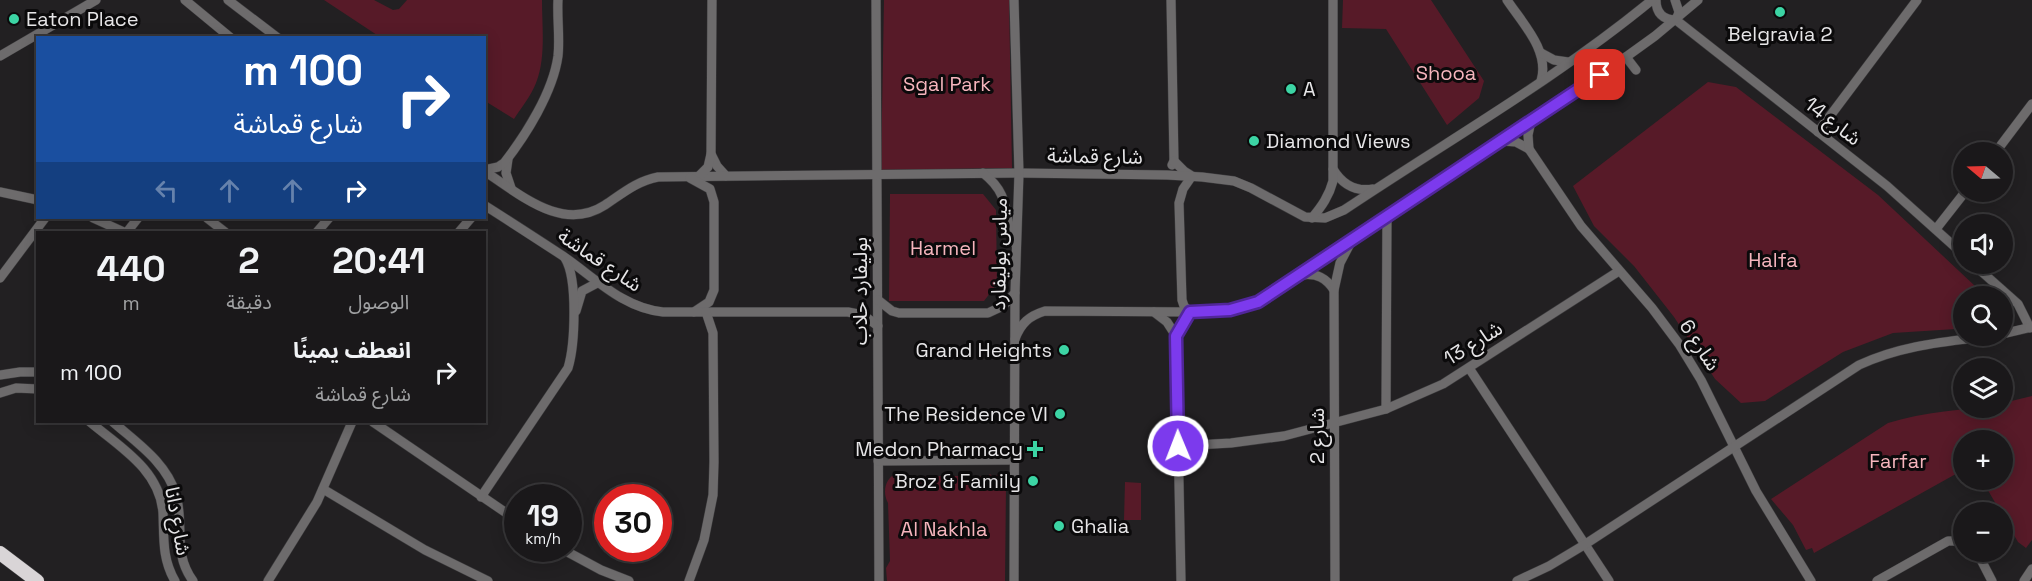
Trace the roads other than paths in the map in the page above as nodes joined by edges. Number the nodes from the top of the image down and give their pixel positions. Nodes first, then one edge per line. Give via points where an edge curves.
1 (96, 0) edge
2 (185, 0) edge
3 (228, 0) edge
4 (558, 0) edge
5 (712, 0) edge
6 (876, 0) edge
7 (1014, 0) edge
8 (1171, 0) edge
9 (1333, 0) edge
10 (1507, 0) edge
11 (1652, 0) edge
12 (1656, 0) edge
13 (1675, 0) edge
14 (1698, 0) edge
15 (1917, 0) edge
16 (1676, 20) junction
17 (229, 36) edge
18 (275, 36) edge
19 (1541, 53) junction
20 (0, 56) edge
21 (1626, 57) junction
22 (1568, 63) junction
23 (1636, 70) dead end
24 (1541, 81) junction
25 (2032, 104) edge
26 (1531, 121) junction
27 (1818, 132) junction
28 (1502, 141) junction
29 (2003, 142) edge
30 (1529, 149) junction
31 (711, 154) junction
32 (508, 158) junction
33 (1174, 161) junction
34 (1333, 169) junction
35 (486, 170) edge
36 (486, 171) edge
37 (983, 173) junction
38 (1019, 173) junction
39 (877, 175) junction
40 (1167, 175) junction
41 (726, 176) junction
42 (1192, 176) junction
43 (688, 177) junction
44 (699, 177) junction
45 (511, 188) junction
46 (1375, 189) junction
47 (0, 192) edge
48 (36, 200) edge
49 (1957, 202) edge
50 (487, 209) edge
51 (1387, 216) junction
52 (1312, 218) junction
53 (44, 219) edge
54 (95, 219) edge
55 (137, 219) edge
56 (208, 219) edge
57 (327, 219) edge
58 (1936, 229) junction
59 (123, 231) edge
60 (126, 231) edge
61 (224, 231) edge
62 (318, 231) edge
63 (1353, 239) junction
64 (1953, 245) edge
65 (1016, 249) junction
66 (564, 257) junction
67 (1619, 271) junction
68 (1984, 274) edge
69 (1300, 275) junction
70 (0, 278) edge
71 (599, 282) junction
72 (1335, 290) junction
73 (1015, 293) junction
74 (878, 300) junction
75 (694, 312) junction
76 (706, 312) junction
77 (730, 312) junction
78 (1153, 312) junction
79 (1190, 312) junction
80 (573, 319) junction
81 (878, 326) junction
82 (2031, 328) edge
83 (2013, 332) edge
84 (713, 333) junction
85 (1176, 336) junction
86 (1015, 339) junction
87 (1953, 341) edge
88 (1469, 368) junction
89 (36, 372) edge
90 (0, 375) edge
91 (36, 389) edge
92 (0, 393) edge
93 (1386, 409) junction
94 (91, 423) edge
95 (114, 423) edge
96 (352, 423) edge
97 (375, 423) edge
98 (1335, 423) junction
99 (1178, 446) junction
100 (1735, 448) junction
101 (1015, 460) junction
102 (878, 461) junction
103 (323, 489) junction
104 (481, 497) junction
105 (504, 512) edge
106 (1953, 541) edge
107 (1584, 545) junction
108 (0, 553) edge
109 (582, 560) edge
110 (1982, 562) edge
111 (2032, 569) edge
112 (483, 580) edge
113 (38, 581) edge
114 (175, 581) edge
115 (193, 581) edge
116 (268, 581) edge
117 (629, 581) edge
118 (689, 581) edge
119 (879, 581) edge
120 (1014, 581) edge
121 (1182, 581) edge
122 (1335, 581) edge
123 (1517, 581) edge
124 (1609, 581) edge
125 (1811, 581) edge
126 (1877, 581) edge
127 (1992, 581) edge
128 (2024, 581) edge

1 - 20 street
2 - 17 street
3 - 18 street
4 - 32 street via 558,54 550,87
5 - 31 street
6 - 39 street, بوليفارد حلاب
7 - 38 street, مياس بوليفارد
8 - 33 street
9 - 34 street
10 - 19 street
11 - 22 street
12 - 16 street, شارع 14 via 1662,16
13 - 16 street via 1679,12
14 - 16 street
15 - 27 street
16 - 21 street
16 - 27 street, شارع 14
19 - 22 street
19 - 24 street
21 - 23 street
21 - 26 street
22 - 24 street
24 - 46 street
25 - 29 street
26 - 28 street
26 - 30 street
27 - 58 street, شارع 14
28 - 30 street via 1516,142
28 - 51 street
30 - 67 street, شارع 6 via 1581,226
31 - 41 street
31 - 44 street via 708,167
32 - 35 street via 498,167
32 - 45 street via 506,173
33 - 40 street
33 - 42 street
34 - 46 street via 1346,185
34 - 52 street via 1330,192
36 - 45 street, شارع قماشة
37 - 38 street, شارع قماشة
37 - 39 street, شارع قماشة
37 - 65 street via 1005,200
38 - 40 street, شارع قماشة
38 - 65 street, مياس بوليفارد
39 - 41 street, شارع قماشة
39 - 74 street, بوليفارد حلاب
40 - 42 street, شارع قماشة
41 - 44 street, شارع قماشة
42 - 52 street, شارع قماشة via 1241,184
42 - 79 street via 1179,203 1182,300
43 - 44 street, شارع قماشة
43 - 45 street, شارع قماشة via 658,177 640,182 602,207 580,215 549,211
43 - 75 street via 710,189 714,202 714,290 709,302
46 - 52 street via 1334,216
47 - 48 street
49 - 58 street
50 - 66 street, شارع قماشة
51 - 63 street
51 - 93 street
53 - 70 street
54 - 59 street
55 - 60 street
56 - 61 street
57 - 62 street
58 - 64 street, شارع 14
63 - 69 street
63 - 72 street, شارع 2 via 1340,263
65 - 73 street, مياس بوليفارد
66 - 71 street, شارع قماشة
66 - 80 street via 572,277
67 - 88 street, شارع 13
67 - 100 street, شارع 6 via 1679,344
68 - 82 street via 2018,304
69 - 72 street via 1320,276
69 - 79 street via 1244,307
71 - 75 street, شارع قماشة via 639,308
71 - 80 street via 582,291
72 - 98 street, شارع 2
73 - 74 street via 1003,306 988,313 899,313
73 - 86 street, مياس بوليفارد
74 - 81 street, بوليفارد حلاب
75 - 76 street, شارع قماشة
76 - 77 street, شارع قماشة
76 - 84 street
77 - 81 street, شارع قماشة via 848,312 863,315
77 - 84 street
78 - 79 street
78 - 85 street via 1167,322
78 - 86 street via 1045,311 1026,320
79 - 85 street
80 - 104 street via 568,368
81 - 102 street, بوليفارد حلاب
82 - 83 street
84 - 118 street via 712,495 704,540
85 - 99 street
86 - 101 street, مياس بوليفارد
87 - 100 street via 1904,348 1858,365
88 - 93 street, شارع 13
88 - 107 street
89 - 90 street
91 - 92 street via 16,388
93 - 98 street, شارع 13
94 - 114 street, شارع دانا via 152,479 161,504 164,555
95 - 115 street, شارع دانا via 154,458 172,484 180,512 180,553
96 - 103 street
97 - 104 street
98 - 99 street, شارع 13 via 1257,440
98 - 122 street, شارع 2
99 - 121 street
100 - 107 street
100 - 125 street, شارع 6
101 - 102 street
101 - 120 street, مياس بوليفارد
102 - 119 street, بوليفارد حلاب
103 - 112 street
103 - 116 street
104 - 105 street
106 - 126 street
107 - 123 street
107 - 124 street
108 - 113 highway
109 - 117 street
110 - 127 street
111 - 128 street

